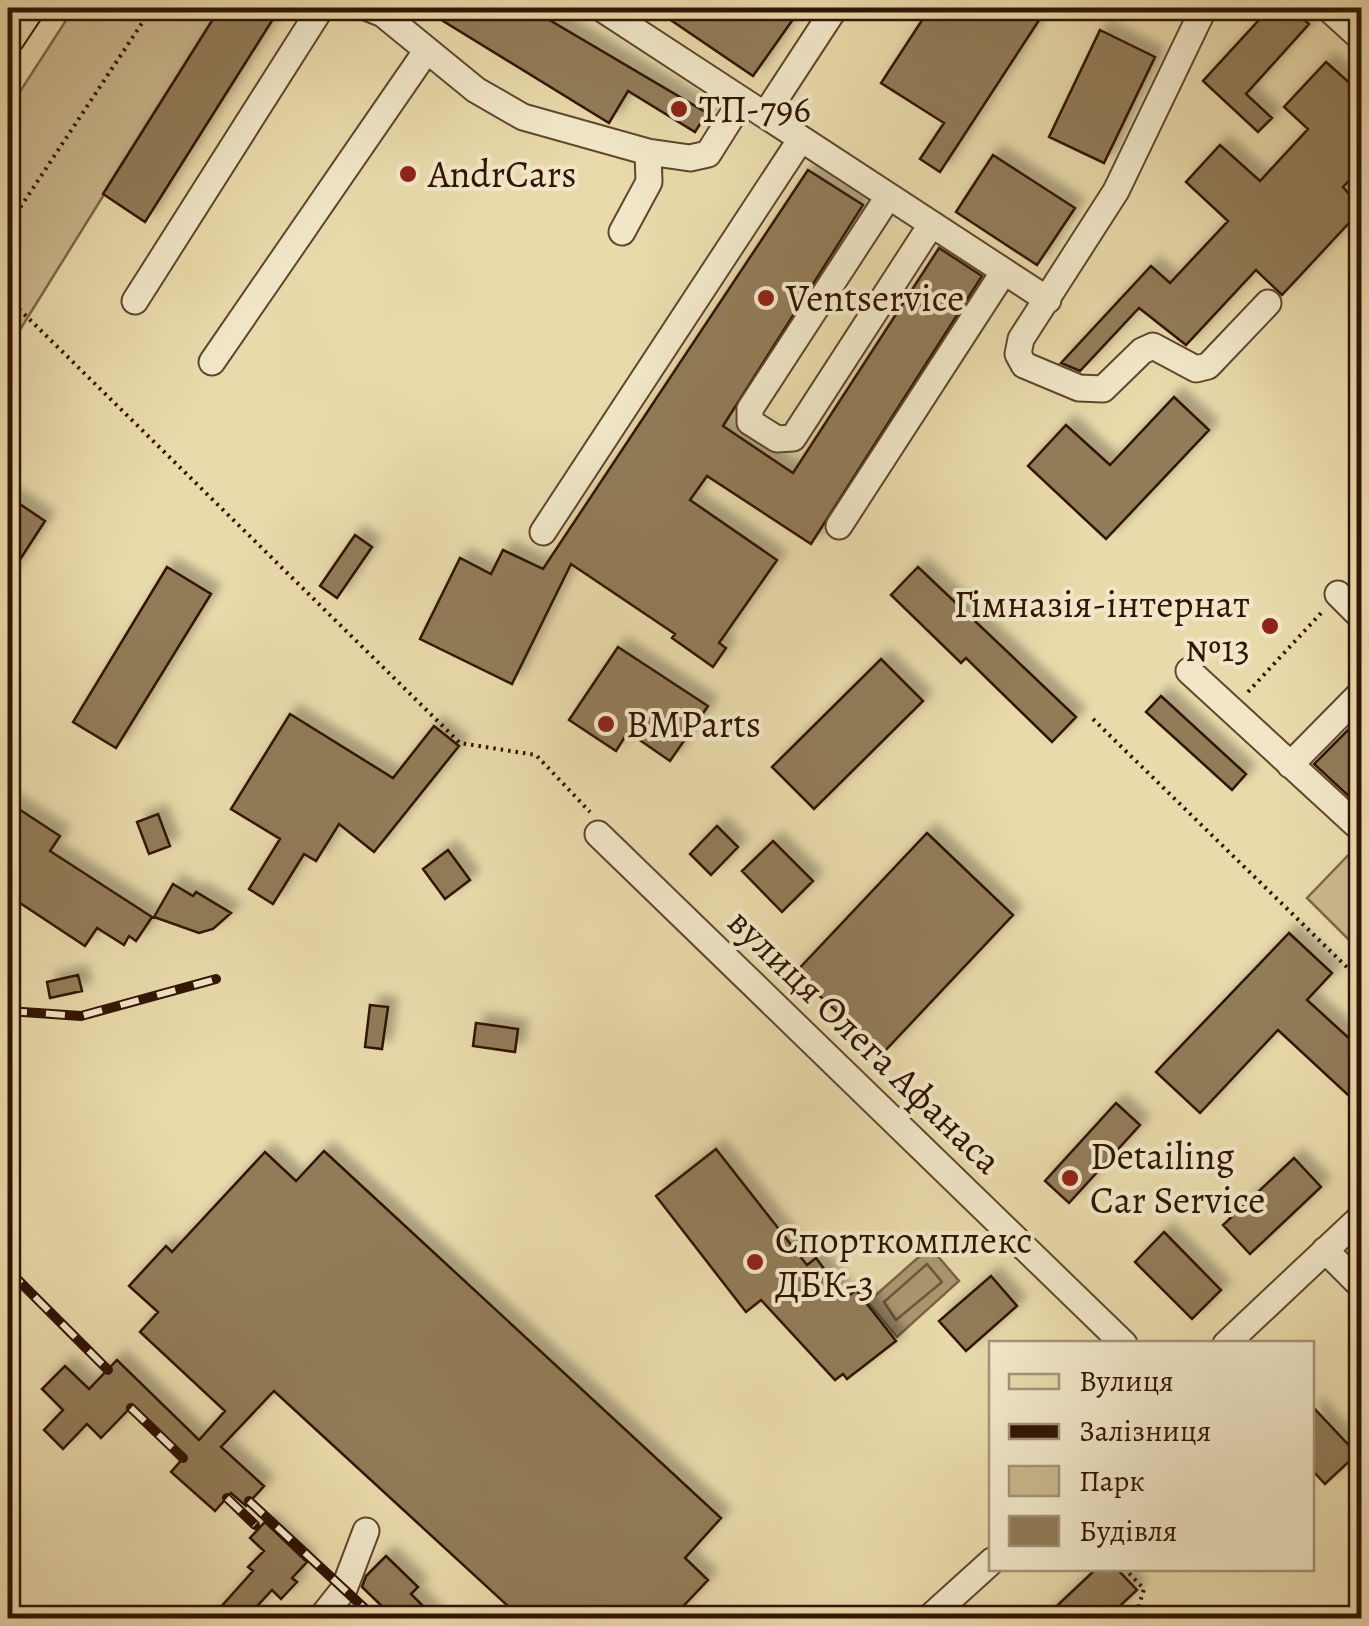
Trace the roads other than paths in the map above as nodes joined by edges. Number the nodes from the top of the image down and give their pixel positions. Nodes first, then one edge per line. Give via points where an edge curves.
1 (28, 8) edge
2 (321, 8) edge
3 (368, 8) edge
4 (601, 8) edge
5 (835, 8) edge
6 (1204, 8) edge
7 (1328, 8) edge
8 (8, 38) edge
9 (1362, 39) edge
10 (426, 50) junction
11 (742, 100) junction
12 (765, 115) junction
13 (801, 139) junction
14 (648, 152) junction
15 (888, 196) junction
16 (931, 225) junction
17 (622, 232) dead end
18 (1004, 272) junction
19 (1048, 300) junction
20 (135, 301) dead end
21 (1268, 302) dead end
22 (212, 362) dead end
23 (839, 526) dead end
24 (543, 532) dead end
25 (1338, 594) road end
26 (1362, 618) edge
27 (1189, 671) dead end
28 (1362, 692) edge
29 (1290, 765) junction
30 (1362, 830) edge
31 (598, 834) road end
32 (1362, 1216) edge
33 (1325, 1250) junction
34 (1362, 1288) edge
35 (1121, 1341) edge
36 (1229, 1341) edge
37 (366, 1531) dead end
38 (989, 1563) edge
39 (320, 1618) edge
40 (928, 1618) edge

1 - 8 main road
2 - 20 street
3 - 10 street
4 - 11 street
5 - 12 street
6 - 19 street via 1116,191
7 - 9 street
10 - 14 street via 523,116
10 - 22 street
11 - 12 street
11 - 14 street via 708,154
12 - 13 street
13 - 15 street
13 - 24 street
14 - 17 street via 650,182
15 - 16 street
15 - 16 street via 750,409 750,422 778,440 793,438
16 - 18 street
18 - 19 street
18 - 23 street
19 - 21 street via 1022,338 1018,354 1024,365 1079,388 1103,389 1154,346 1196,369 1208,366
25 - 26 street
27 - 29 street
28 - 29 street
29 - 30 street
31 - 35 street, вулиця Олега Афанаса
32 - 33 street
33 - 34 street
33 - 36 street
37 - 39 street via 344,1589
38 - 40 street

